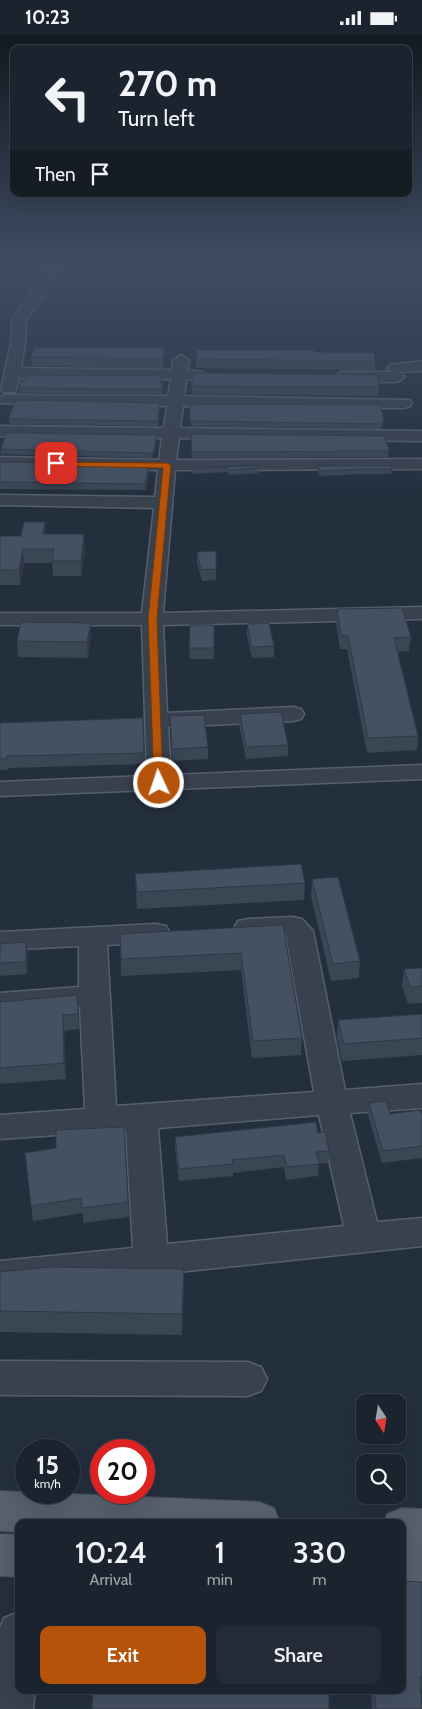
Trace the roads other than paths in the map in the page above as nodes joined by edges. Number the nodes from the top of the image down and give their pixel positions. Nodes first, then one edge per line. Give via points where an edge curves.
1 (17, 342) edge
2 (422, 366) edge
3 (180, 368) junction
4 (395, 368) junction
5 (14, 373) junction
6 (209, 375) edge
7 (328, 377) edge
8 (405, 405) junction
9 (2, 417) edge
10 (174, 417) junction
11 (417, 436) edge
12 (0, 462) edge
13 (422, 464) edge
14 (166, 474) junction
15 (146, 483) edge
16 (0, 500) edge
17 (164, 503) junction
18 (422, 613) edge
19 (0, 619) edge
20 (152, 619) junction
21 (293, 714) dead end
22 (146, 721) junction
23 (422, 772) edge
24 (159, 783) junction
25 (0, 789) edge
26 (227, 929) edge
27 (179, 932) edge
28 (93, 937) junction
29 (0, 941) edge
30 (94, 996) junction
31 (0, 1003) edge
32 (422, 1096) edge
33 (332, 1104) junction
34 (141, 1116) junction
35 (101, 1119) junction
36 (0, 1127) edge
37 (422, 1232) edge
38 (364, 1238) junction
39 (151, 1261) junction
40 (0, 1276) edge
41 (0, 1378) edge
42 (248, 1379) dead end
43 (0, 1511) edge
44 (173, 1519) edge
45 (406, 1529) edge
46 (422, 1530) edge
47 (0, 1555) edge
48 (15, 1556) edge
49 (406, 1572) edge
50 (422, 1573) edge
51 (15, 1671) edge
52 (11, 1709) edge

1 - 5 street
2 - 4 street
3 - 5 street
3 - 6 street
3 - 10 street
4 - 7 street
4 - 8 street
5 - 9 street
8 - 10 street
8 - 10 street via 225,401
8 - 11 street
9 - 10 street
9 - 10 street
10 - 11 street
10 - 14 street
11 - 13 street
12 - 14 street
13 - 14 street
14 - 15 street
14 - 17 street
16 - 17 street
17 - 20 street
18 - 20 street
19 - 20 street
20 - 22 street
21 - 22 street
22 - 24 street
23 - 24 street
24 - 25 street
26 - 33 street via 292,926 299,931
27 - 28 street
28 - 29 street
28 - 30 street
30 - 31 street
30 - 35 street
32 - 33 street
33 - 34 street
33 - 38 street
34 - 35 street
34 - 39 street
35 - 36 street
37 - 38 street
38 - 39 street
39 - 40 street
41 - 42 street
43 - 44 main road
45 - 46 main road
47 - 48 main road
49 - 50 main road
51 - 52 street

